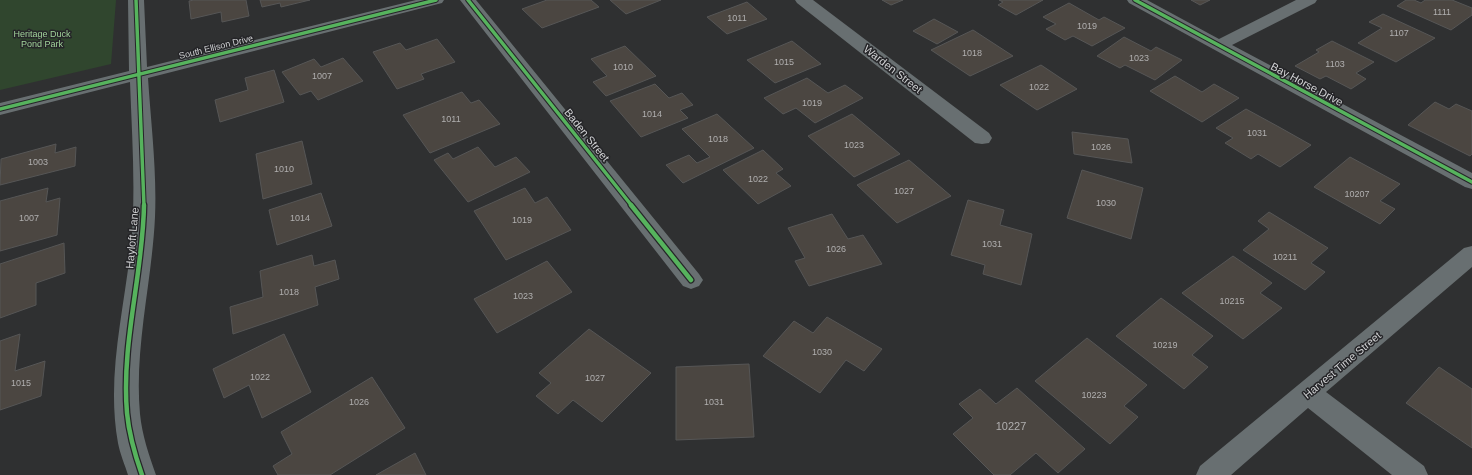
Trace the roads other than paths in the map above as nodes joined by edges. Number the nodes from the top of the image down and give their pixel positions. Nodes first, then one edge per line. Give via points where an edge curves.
1 (136, 0) edge
2 (436, 0) edge
3 (468, 0) edge
4 (803, 0) edge
5 (1135, 0) edge
6 (1309, 0) edge
7 (1218, 46) junction
8 (138, 75) junction
9 (0, 109) edge
10 (982, 138) dead end
11 (1472, 182) edge
12 (1472, 254) edge
13 (691, 280) dead end
14 (1309, 394) junction
15 (142, 475) edge
16 (1210, 475) edge
17 (1414, 475) edge

1 - 8 street, Hayloft Lane
2 - 8 street, South Ellison Drive
3 - 13 street, Baden Street
4 - 10 street, Warden Street
5 - 7 street, Bay Horse Drive
6 - 7 street
7 - 11 street, Bay Horse Drive
8 - 9 street, South Ellison Drive
8 - 15 street, Hayloft Lane via 144,216 126,384 126,415
12 - 14 street, Harvest Time Street
14 - 16 street, Harvest Time Street
14 - 17 street

